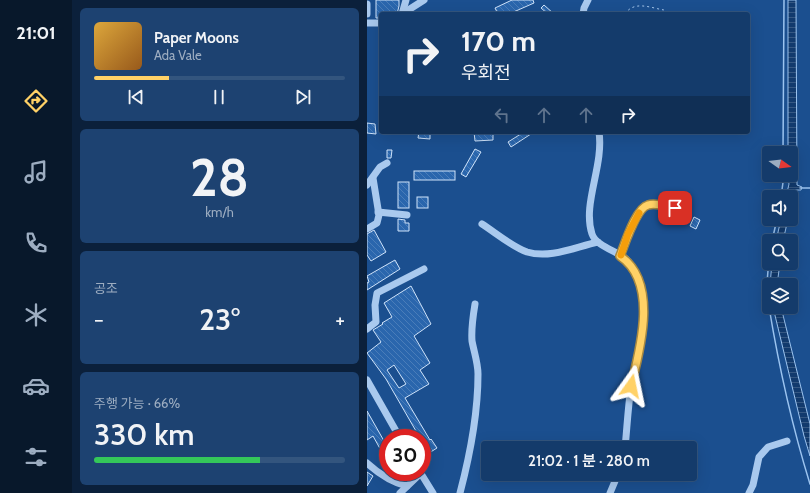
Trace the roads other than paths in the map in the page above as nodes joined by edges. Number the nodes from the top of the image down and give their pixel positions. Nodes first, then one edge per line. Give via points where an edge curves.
1 (406, 0) edge
2 (424, 0) edge
3 (588, 0) edge
4 (367, 4) edge
5 (403, 12) edge
6 (405, 12) edge
7 (583, 12) edge
8 (367, 14) edge
9 (367, 23) edge
10 (379, 23) edge
11 (599, 134) edge
12 (387, 163) dead end
13 (373, 178) junction
14 (367, 185) edge
15 (687, 211) dead end
16 (378, 212) junction
17 (407, 215) dead end
18 (482, 224) dead end
19 (367, 229) edge
20 (598, 242) junction
21 (620, 256) junction
22 (424, 269) dead end
23 (475, 304) dead end
24 (367, 329) edge
25 (367, 380) edge
26 (396, 429) edge
27 (626, 441) edge
28 (787, 441) dead end
29 (367, 463) edge
30 (412, 481) edge
31 (426, 481) edge
32 (615, 481) edge
33 (407, 486) junction
34 (400, 493) edge
35 (433, 493) edge
36 (460, 493) edge
37 (610, 493) edge
38 (749, 493) edge

1 - 5 street
2 - 6 street
3 - 7 street
4 - 8 street
9 - 10 street
11 - 20 street via 599,155 589,206 592,235
12 - 13 street
13 - 14 street
13 - 16 street
15 - 21 street via 645,205 628,234
16 - 17 street
16 - 19 street via 377,223
18 - 20 street via 527,252 556,253
20 - 21 street
21 - 27 street via 626,259 640,283 644,308 644,326 631,386
22 - 24 street via 377,293 375,322
23 - 36 street via 471,327 478,374 476,402
25 - 26 street
28 - 38 street via 768,447 759,457
29 - 33 street via 384,477
30 - 33 street
31 - 35 street
32 - 37 street
33 - 34 street

